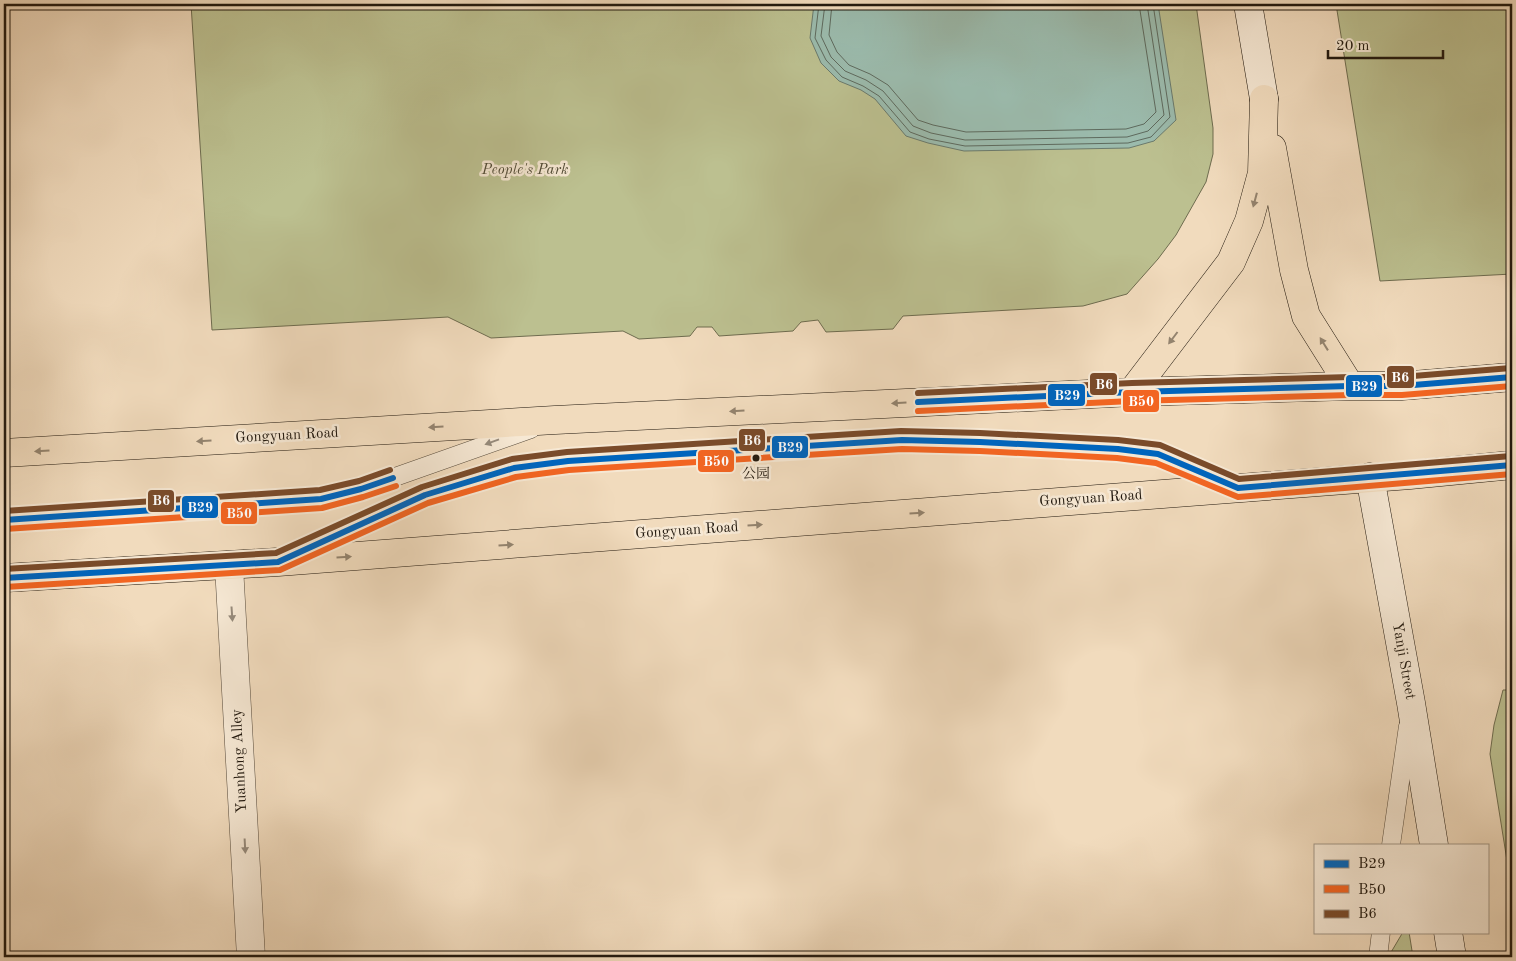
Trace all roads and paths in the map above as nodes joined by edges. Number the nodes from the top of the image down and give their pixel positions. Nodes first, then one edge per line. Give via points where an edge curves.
1 (1248, 4) edge
2 (1264, 99) junction
3 (1512, 377) edge
4 (1350, 386) junction
5 (1132, 392) junction
6 (555, 420) junction
7 (4, 454) edge
8 (1512, 465) edge
9 (1370, 477) junction
10 (1238, 488) junction
11 (4, 520) edge
12 (278, 562) junction
13 (228, 566) junction
14 (4, 578) edge
15 (1411, 703) junction
16 (1391, 844) edge
17 (1434, 844) edge
18 (1381, 934) edge
19 (1448, 934) edge
20 (251, 957) edge
21 (1378, 957) edge
22 (1452, 957) edge

1 - 2 street
4 -> 2 main road via 1303,309
2 -> 5 main road via 1262,174 1249,221 1231,262
3 - 4 main road, Gongyuan Road via 1401,386
4 - 5 main road, Gongyuan Road
5 -> 6 main road, Gongyuan Road
6 -> 7 main road, Gongyuan Road
6 -> 11 lane via 361,489 321,499
8 - 9 main road, Gongyuan Road
9 - 10 main road, Gongyuan Road
9 - 15 street, Yanji Street
12 -> 10 main road, Gongyuan Road
10 - 12 lane via 1158,454 980,442 902,440 568,461 514,468 425,495
12 - 13 main road, Gongyuan Road
13 - 14 main road, Gongyuan Road
13 -> 20 street, Yuanhong Alley
15 - 16 lane
15 - 17 street, Yanji Street
18 - 21 lane
19 - 22 street

